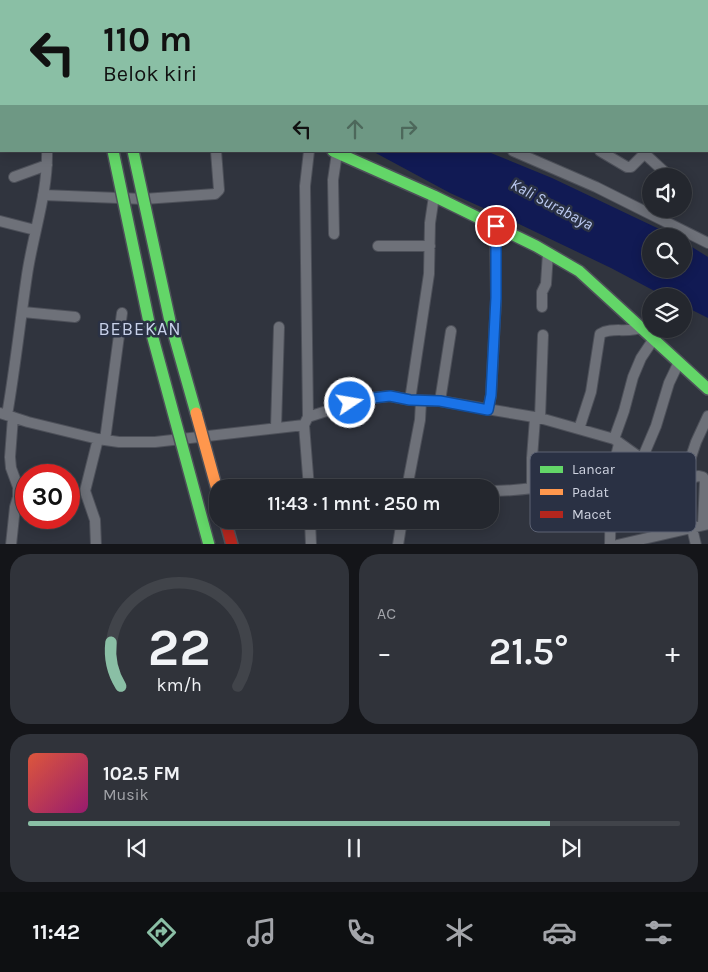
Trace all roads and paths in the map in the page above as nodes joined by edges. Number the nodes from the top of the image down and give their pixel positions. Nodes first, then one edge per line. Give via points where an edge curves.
1 (46, 152) edge
2 (113, 152) edge
3 (133, 152) edge
4 (216, 152) edge
5 (309, 152) edge
6 (335, 152) edge
7 (515, 152) edge
8 (602, 152) edge
9 (47, 165) junction
10 (660, 168) edge
11 (14, 177) dead end
12 (43, 195) junction
13 (434, 196) junction
14 (0, 221) edge
15 (496, 226) junction
16 (35, 230) junction
17 (334, 234) dead end
18 (708, 243) edge
19 (378, 246) dead end
20 (430, 246) junction
21 (548, 253) junction
22 (542, 307) dead end
23 (23, 312) junction
24 (122, 313) dead end
25 (75, 317) dead end
26 (279, 327) dead end
27 (642, 327) joint
28 (451, 331) dead end
29 (543, 335) dead end
30 (653, 340) joint
31 (679, 362) junction
32 (708, 389) edge
33 (410, 400) junction
34 (421, 401) junction
35 (440, 401) junction
36 (488, 410) junction
37 (7, 415) edge
38 (708, 416) edge
39 (538, 418) junction
40 (306, 421) junction
41 (276, 428) junction
42 (579, 429) junction
43 (101, 439) junction
44 (616, 441) junction
45 (533, 452) edge
46 (614, 452) edge
47 (633, 452) edge
48 (645, 452) edge
49 (693, 452) edge
50 (696, 476) edge
51 (214, 479) edge
52 (308, 479) edge
53 (409, 479) edge
54 (530, 488) edge
55 (499, 490) edge
56 (706, 524) edge
57 (228, 529) edge
58 (310, 529) edge
59 (400, 529) edge
60 (682, 532) edge
61 (661, 540) edge
62 (11, 544) edge
63 (96, 544) edge
64 (209, 544) edge
65 (232, 544) edge
66 (311, 544) edge
67 (398, 544) edge
68 (617, 544) edge

1 - 9 street
2 - 64 main road, bridge via 150,327
3 - 51 main road, bridge via 170,321
4 - 12 street via 219,190 215,194 144,199
5 - 40 street via 305,186
6 - 13 main road
6 - 17 street
7 - 18 street via 596,187
8 - 10 street via 627,167 645,154
9 - 11 street
9 - 12 street
12 - 16 street
13 - 15 main road
13 - 20 street
14 - 16 street
15 - 21 main road
15 - 36 street via 496,298
16 - 23 street
19 - 20 street
20 - 33 street via 429,274
21 - 22 street
21 - 27 main road via 579,271
23 - 25 street
23 - 37 street
24 - 43 street
26 - 41 street
27 - 42 street via 600,334 591,392
28 - 35 street
29 - 39 street
30 - 31 main road
30 - 44 street via 633,377
31 - 32 main road
31 - 48 street
33 - 34 street
33 - 40 street via 390,396 364,399
34 - 35 street
34 - 53 street
35 - 36 street
36 - 39 street
37 - 43 street
37 - 62 street via 11,468 18,487
38 - 49 street
39 - 42 street
39 - 45 street
40 - 41 street
40 - 52 street
41 - 43 street via 155,442
42 - 44 street
43 - 63 street via 86,491
44 - 46 street
44 - 47 street
50 - 56 street via 703,477 705,481
54 - 55 street
57 - 65 main road
58 - 66 street
59 - 67 street
60 - 61 street
61 - 68 street

